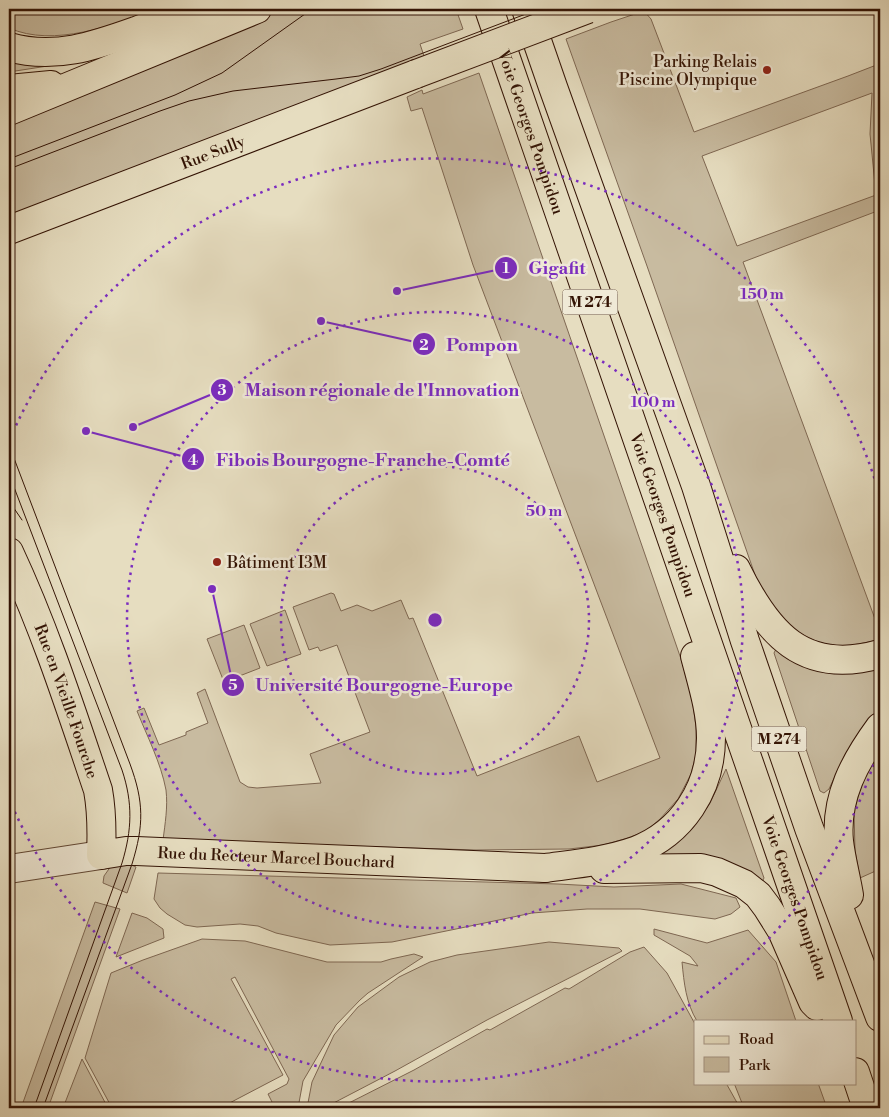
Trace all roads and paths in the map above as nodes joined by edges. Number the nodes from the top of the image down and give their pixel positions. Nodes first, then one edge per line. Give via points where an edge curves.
1 (197, 9) edge
2 (256, 9) edge
3 (489, 9) edge
4 (526, 9) edge
5 (588, 9) edge
6 (9, 47) edge
7 (82, 81) junction
8 (9, 89) edge
9 (9, 112) edge
10 (9, 230) edge
11 (696, 486) junction
12 (9, 552) edge
13 (691, 595) junction
14 (880, 654) edge
15 (880, 727) edge
16 (101, 855) junction
17 (545, 868) junction
18 (9, 869) edge
19 (871, 989) junction
20 (880, 1017) edge
21 (831, 1020) edge
22 (838, 1020) edge
23 (856, 1075) edge
24 (867, 1108) edge

1 - 6 main road via 81,48 37,52
2 - 7 main road
3 - 13 main road, Voie Georges Pompidou / M 274
4 - 11 main road, M 274
5 - 10 main road, Rue Sully, bridge
7 - 8 main road
7 - 9 main road
11 - 14 main road via 751,599 782,638 824,658 856,659
11 - 19 main road, M 274 via 809,828
12 - 16 main road, Rue en Vieille Fourche via 62,683 98,790
13 - 17 main road via 684,612 707,707 711,739 704,783 696,801 672,829 650,845 616,857
13 - 22 main road, Voie Georges Pompidou / M 274
15 - 19 main road via 855,764 842,801 839,822 842,860
16 - 17 main road, Rue du Recteur Marcel Bouchard via 136,851
16 - 18 street, Rue du Recteur Marcel Bouchard
17 - 21 main road via 701,868 744,884 767,907 782,931 813,1002
19 - 20 main road, M 274
23 - 24 main road

